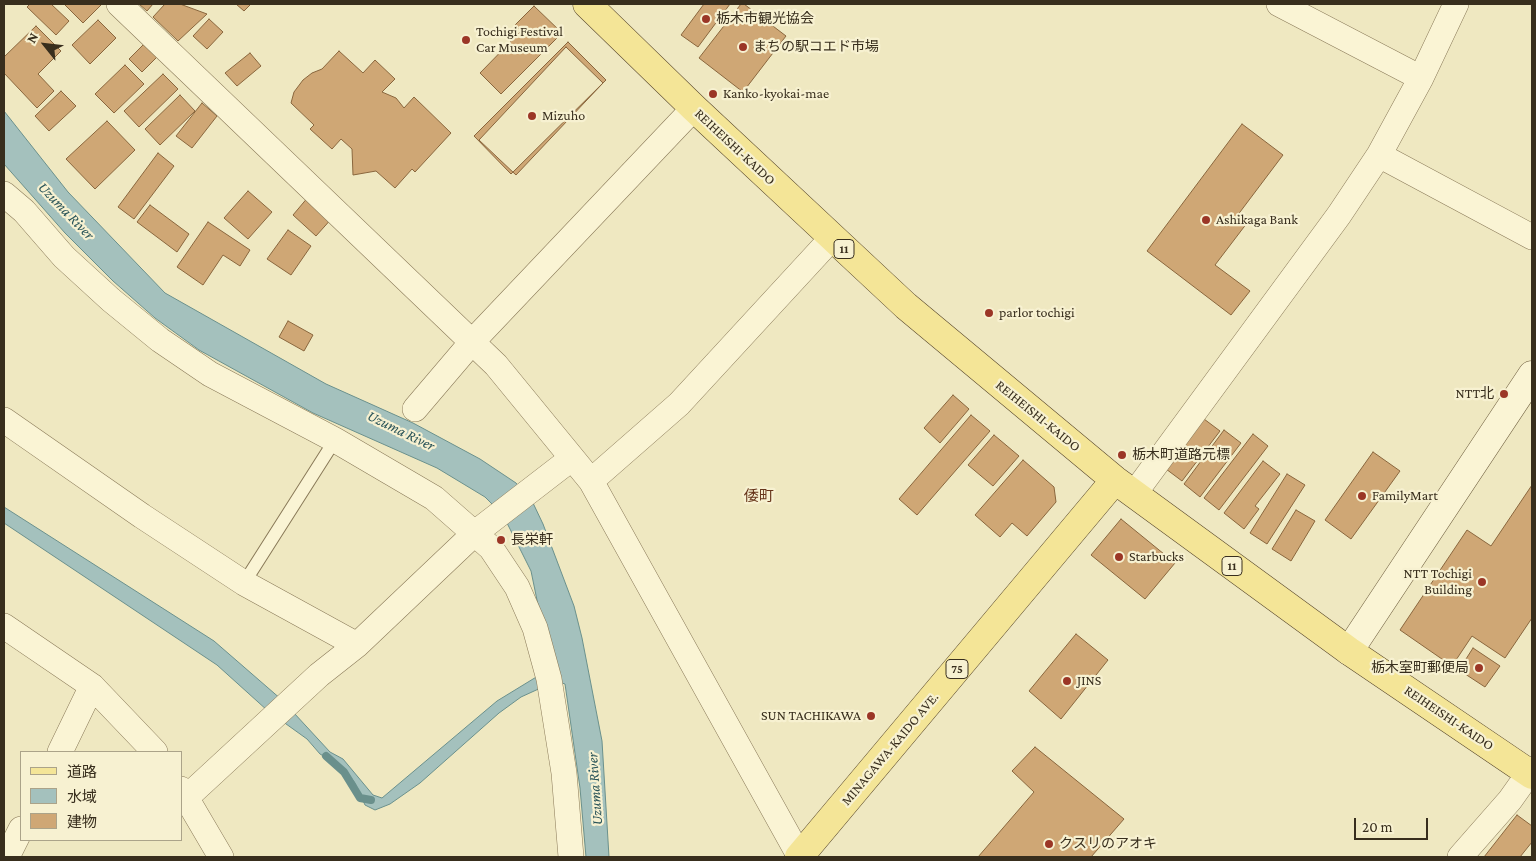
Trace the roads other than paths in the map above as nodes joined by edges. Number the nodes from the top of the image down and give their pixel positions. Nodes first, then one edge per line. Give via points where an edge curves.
1 (119, 4) edge
2 (587, 4) edge
3 (1279, 4) edge
4 (1456, 4) edge
5 (1421, 78) junction
6 (694, 108) junction
7 (1379, 155) junction
8 (4, 194) edge
9 (1532, 237) edge
10 (832, 238) junction
11 (472, 342) junction
12 (1532, 375) edge
13 (414, 409) dead end
14 (4, 420) edge
15 (336, 440) junction
16 (571, 459) junction
17 (591, 481) junction
18 (1124, 487) junction
19 (475, 533) junction
20 (244, 583) junction
21 (4, 626) edge
22 (357, 645) junction
23 (1349, 651) junction
24 (92, 686) junction
25 (60, 751) edge
26 (154, 751) edge
27 (1531, 772) edge
28 (184, 793) edge
29 (20, 831) edge
30 (7, 857) edge
31 (221, 857) edge
32 (571, 857) edge
33 (799, 857) edge
34 (1460, 857) edge

1 - 11 street
2 - 6 main road, REIHEISHI-KAIDO / 11
3 - 5 street
4 - 5 street
5 - 7 street
6 - 10 main road, REIHEISHI-KAIDO / 11
6 - 11 street
7 - 9 street
7 - 18 street via 1339,215
8 - 15 street via 24,211 64,257 160,340 210,374
10 - 17 street via 679,404
10 - 18 main road, REIHEISHI-KAIDO / 11 via 971,362
11 - 13 street
11 - 16 street via 496,365
12 - 23 street
14 - 20 street
15 - 19 street via 434,498
15 - 20 lane
16 - 17 street
16 - 19 street
17 - 33 street
18 - 23 main road, REIHEISHI-KAIDO / 11
18 - 33 main road, MINAGAWA-KAIDO AVE. / 75
19 - 22 street
19 - 32 street via 491,548 517,587 535,628 549,680 564,773
20 - 22 street
21 - 24 street
22 - 28 street
23 - 27 main road, REIHEISHI-KAIDO / 11
24 - 25 street
24 - 26 street
27 - 34 street
28 - 31 street
29 - 30 street

